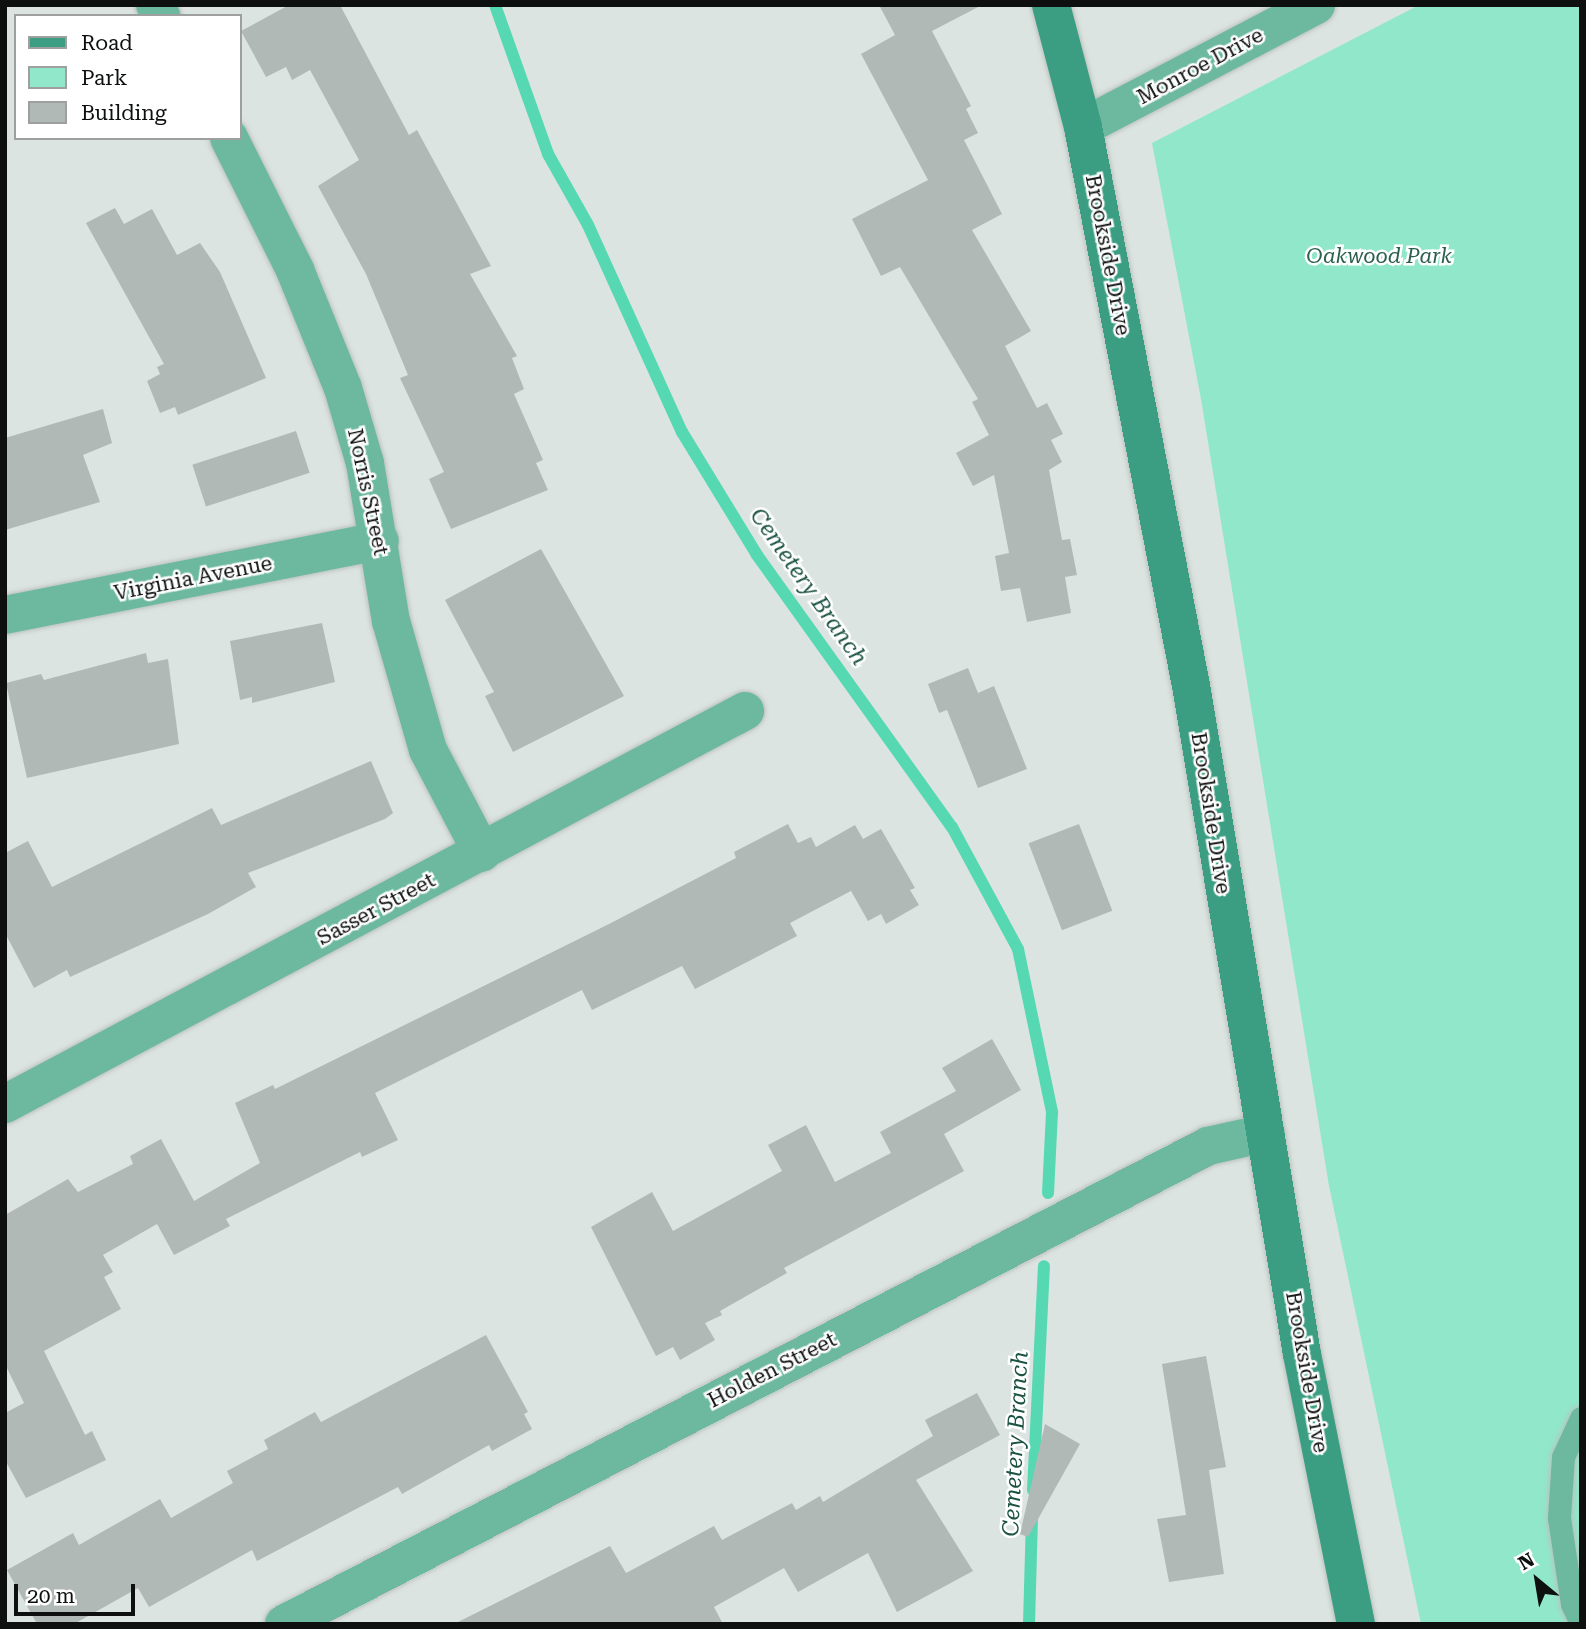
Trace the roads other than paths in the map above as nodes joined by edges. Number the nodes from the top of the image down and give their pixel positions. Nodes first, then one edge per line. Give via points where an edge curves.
1 (1051, 5) edge
2 (1316, 5) edge
3 (1083, 127) junction
4 (230, 140) edge
5 (380, 541) junction
6 (5, 615) edge
7 (745, 711) dead end
8 (482, 853) junction
9 (5, 1104) edge
10 (1266, 1133) junction
11 (1581, 1418) edge
12 (1581, 1623) edge
13 (284, 1624) edge
14 (1356, 1624) edge

1 - 3 street, Brookside Drive
2 - 3 street, Monroe Drive
3 - 10 street, Brookside Drive via 1192,691
4 - 5 street, Norris Street via 295,270 343,387
5 - 6 street, Virginia Avenue
5 - 8 street, Norris Street via 391,621 428,750
7 - 8 street, Sasser Street
8 - 9 street, Sasser Street
10 - 13 street, Holden Street via 1208,1146
10 - 14 street, Brookside Drive via 1302,1354
11 - 12 lane via 1563,1457 1559,1518 1572,1604

